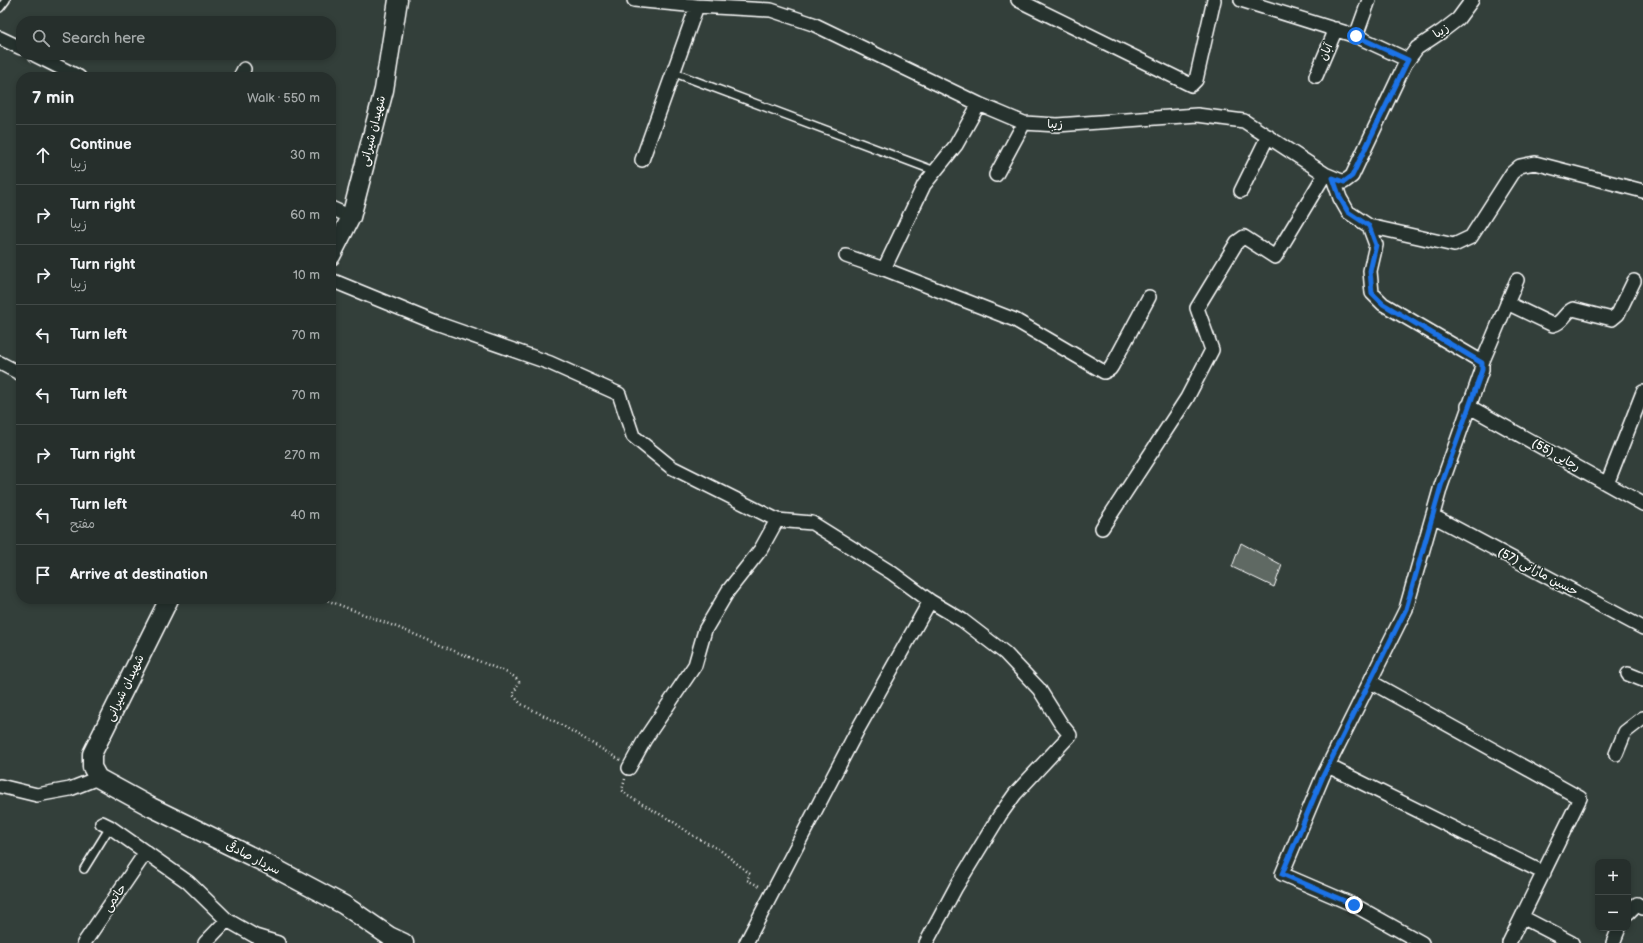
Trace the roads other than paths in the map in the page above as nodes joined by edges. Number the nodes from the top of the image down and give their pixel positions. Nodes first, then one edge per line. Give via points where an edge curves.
1 (6, 0) edge
2 (398, 0) edge
3 (634, 0) edge
4 (1018, 0) edge
5 (1214, 0) edge
6 (1241, 0) edge
7 (1369, 0) edge
8 (1472, 0) edge
9 (697, 6) junction
10 (0, 8) edge
11 (1336, 29) junction
12 (1356, 36) junction
13 (0, 38) edge
14 (16, 46) edge
15 (45, 60) edge
16 (1408, 60) junction
17 (69, 72) edge
18 (672, 72) junction
19 (1316, 76) dead end
20 (979, 104) junction
21 (1024, 123) junction
22 (1268, 136) junction
23 (642, 160) dead end
24 (935, 171) junction
25 (996, 175) dead end
26 (1329, 176) junction
27 (1241, 191) dead end
28 (1643, 192) edge
29 (336, 210) edge
30 (351, 217) junction
31 (1369, 226) junction
32 (336, 246) edge
33 (846, 256) dead end
34 (884, 269) junction
35 (1517, 280) dead end
36 (1634, 281) dead end
37 (336, 282) edge
38 (1149, 297) dead end
39 (1507, 303) junction
40 (0, 363) edge
41 (1482, 363) junction
42 (16, 371) edge
43 (1643, 392) edge
44 (1468, 406) junction
45 (1607, 484) junction
46 (1643, 504) edge
47 (1433, 516) junction
48 (777, 520) junction
49 (1102, 528) dead end
50 (930, 601) junction
51 (167, 604) edge
52 (1643, 628) edge
53 (1628, 674) dead end
54 (1643, 680) edge
55 (1371, 682) junction
56 (1643, 718) edge
57 (1616, 754) dead end
58 (1328, 766) junction
59 (628, 768) road end
60 (98, 778) junction
61 (0, 786) edge
62 (106, 825) joint
63 (146, 852) junction
64 (84, 869) dead end
65 (1544, 872) junction
66 (1643, 908) edge
67 (1631, 910) edge
68 (1522, 917) junction
69 (227, 920) junction
70 (1618, 931) edge
71 (394, 941) edge
72 (271, 942) edge
73 (84, 943) edge
74 (205, 943) edge
75 (746, 943) edge
76 (926, 943) edge
77 (1422, 943) edge
78 (1509, 943) edge
79 (1572, 943) edge
80 (1613, 943) edge

1 - 10 lane
2 - 30 street, شهیدان شیرانی via 384,90
3 - 9 street, زیبا
4 - 5 street via 1191,85 1196,80
6 - 11 street
7 - 12 street
8 - 16 street, زیبا via 1458,19 1417,48
9 - 18 street
9 - 20 street, زیبا via 770,10 813,24
11 - 12 street
11 - 19 street, آبان
12 - 16 street
13 - 14 street
15 - 17 street
16 - 26 street, زیبا via 1352,176 1344,182
18 - 23 street
18 - 24 lane
20 - 21 street, زیبا
20 - 24 street via 956,145
21 - 22 street, زیبا via 1056,125 1197,115 1244,121
21 - 25 street
22 - 26 street, زیبا
22 - 27 street
24 - 34 street via 924,184
26 - 31 street via 1348,212
26 - 49 street via 1275,257 1244,237 1237,242 1197,308 1212,350 1187,398
28 - 31 street via 1535,163 1520,166 1512,173 1471,237 1454,245
29 - 30 street
30 - 32 street, شهیدان شیرانی
31 - 41 street via 1376,245 1370,271 1372,293 1383,304
33 - 34 street
34 - 38 street via 1015,320 1104,372 1112,366
35 - 39 street
36 - 39 street via 1618,314 1612,319 1574,309 1553,325
37 - 48 street via 436,323 550,363 619,394 633,436 671,467
39 - 41 street
40 - 42 street
41 - 44 street via 1482,370
43 - 45 street
44 - 45 street, رجایی (55)
44 - 47 street
45 - 46 street, رجایی (55)
47 - 52 street, حسین مارانی (57)
47 - 55 street via 1406,609
48 - 50 street via 812,523 892,573
48 - 59 street via 761,549 728,591 705,630 695,664
50 - 75 street via 858,729
50 - 76 street via 962,620 1005,653 1039,689 1070,735 1015,794 1000,815 956,887
51 - 60 street, شهیدان شیرانی via 92,754 92,767
53 - 54 street
55 - 58 street
55 - 65 street via 1580,798
56 - 57 street via 1625,732
58 - 65 street
58 - 77 street via 1282,874 1354,905
60 - 61 street via 70,789 37,795
60 - 71 street, سردار صادقی via 344,905
62 - 63 street
62 - 64 lane
63 - 69 street via 188,882
63 - 73 street, حاتمی
65 - 68 street
66 - 67 street via 1637,904
68 - 78 street
68 - 79 street
69 - 72 street
69 - 74 street
70 - 80 street

